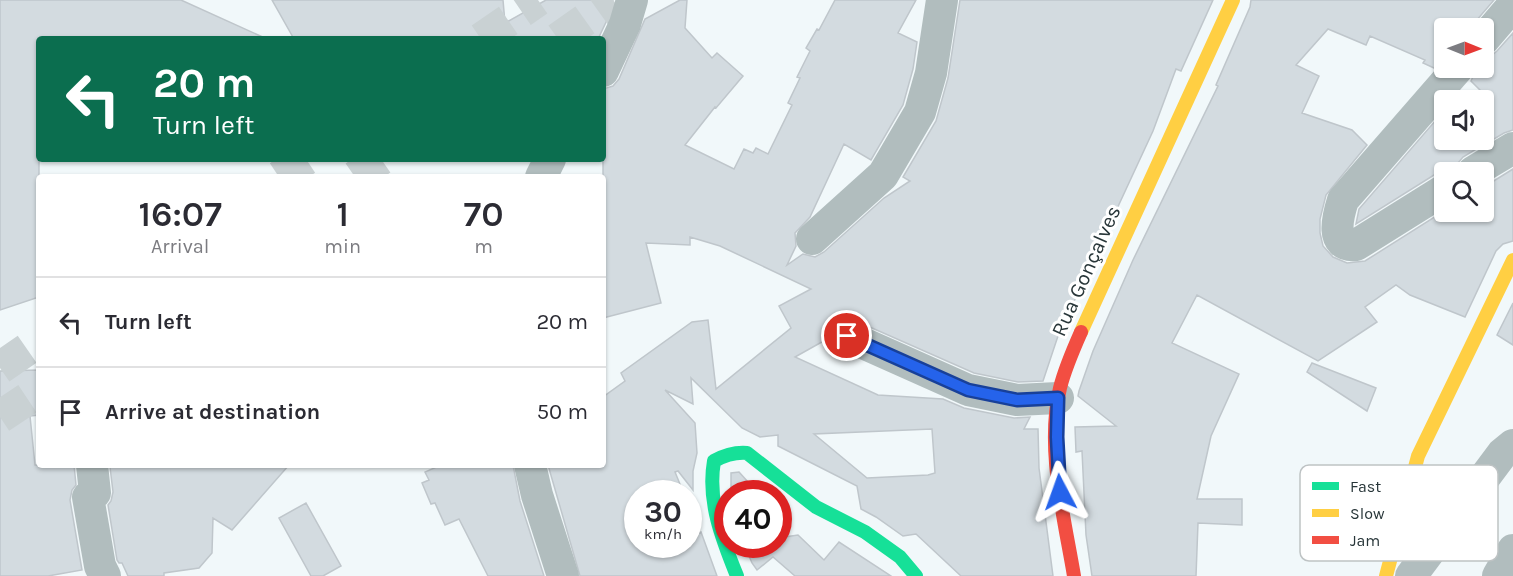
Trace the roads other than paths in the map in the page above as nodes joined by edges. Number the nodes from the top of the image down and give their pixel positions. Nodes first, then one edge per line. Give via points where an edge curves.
1 (632, 0) edge
2 (942, 0) edge
3 (1233, 0) edge
4 (1513, 5) edge
5 (1494, 27) edge
6 (606, 64) edge
7 (1449, 78) edge
8 (1513, 148) edge
9 (1490, 162) edge
10 (1434, 196) edge
11 (812, 239) dead end
12 (1513, 260) edge
13 (847, 336) dead end
14 (1058, 398) junction
15 (1513, 445) edge
16 (1416, 465) edge
17 (1494, 465) edge
18 (92, 468) edge
19 (531, 468) edge
20 (1513, 550) edge
21 (1390, 561) edge
22 (1422, 561) edge
23 (105, 576) edge
24 (563, 576) edge
25 (737, 576) edge
26 (916, 576) edge
27 (1074, 576) edge
28 (1386, 576) edge
29 (1411, 576) edge
30 (1498, 576) edge

1 - 6 street
2 - 11 street via 931,73 920,112 883,175
3 - 14 street, Rua Gonçalves via 1124,235 1071,357
4 - 5 street
7 - 10 street via 1343,200 1337,218 1340,240 1349,246 1356,245
8 - 9 street
12 - 16 street
13 - 14 street via 968,390 1017,400
14 - 27 street, Rua Gonçalves via 1060,492
15 - 17 street
18 - 23 street via 95,493 88,497
19 - 24 street
20 - 30 street
21 - 28 street
22 - 29 street
25 - 26 street via 712,497 711,472 714,461 736,452 747,453 816,507 865,532 900,557

